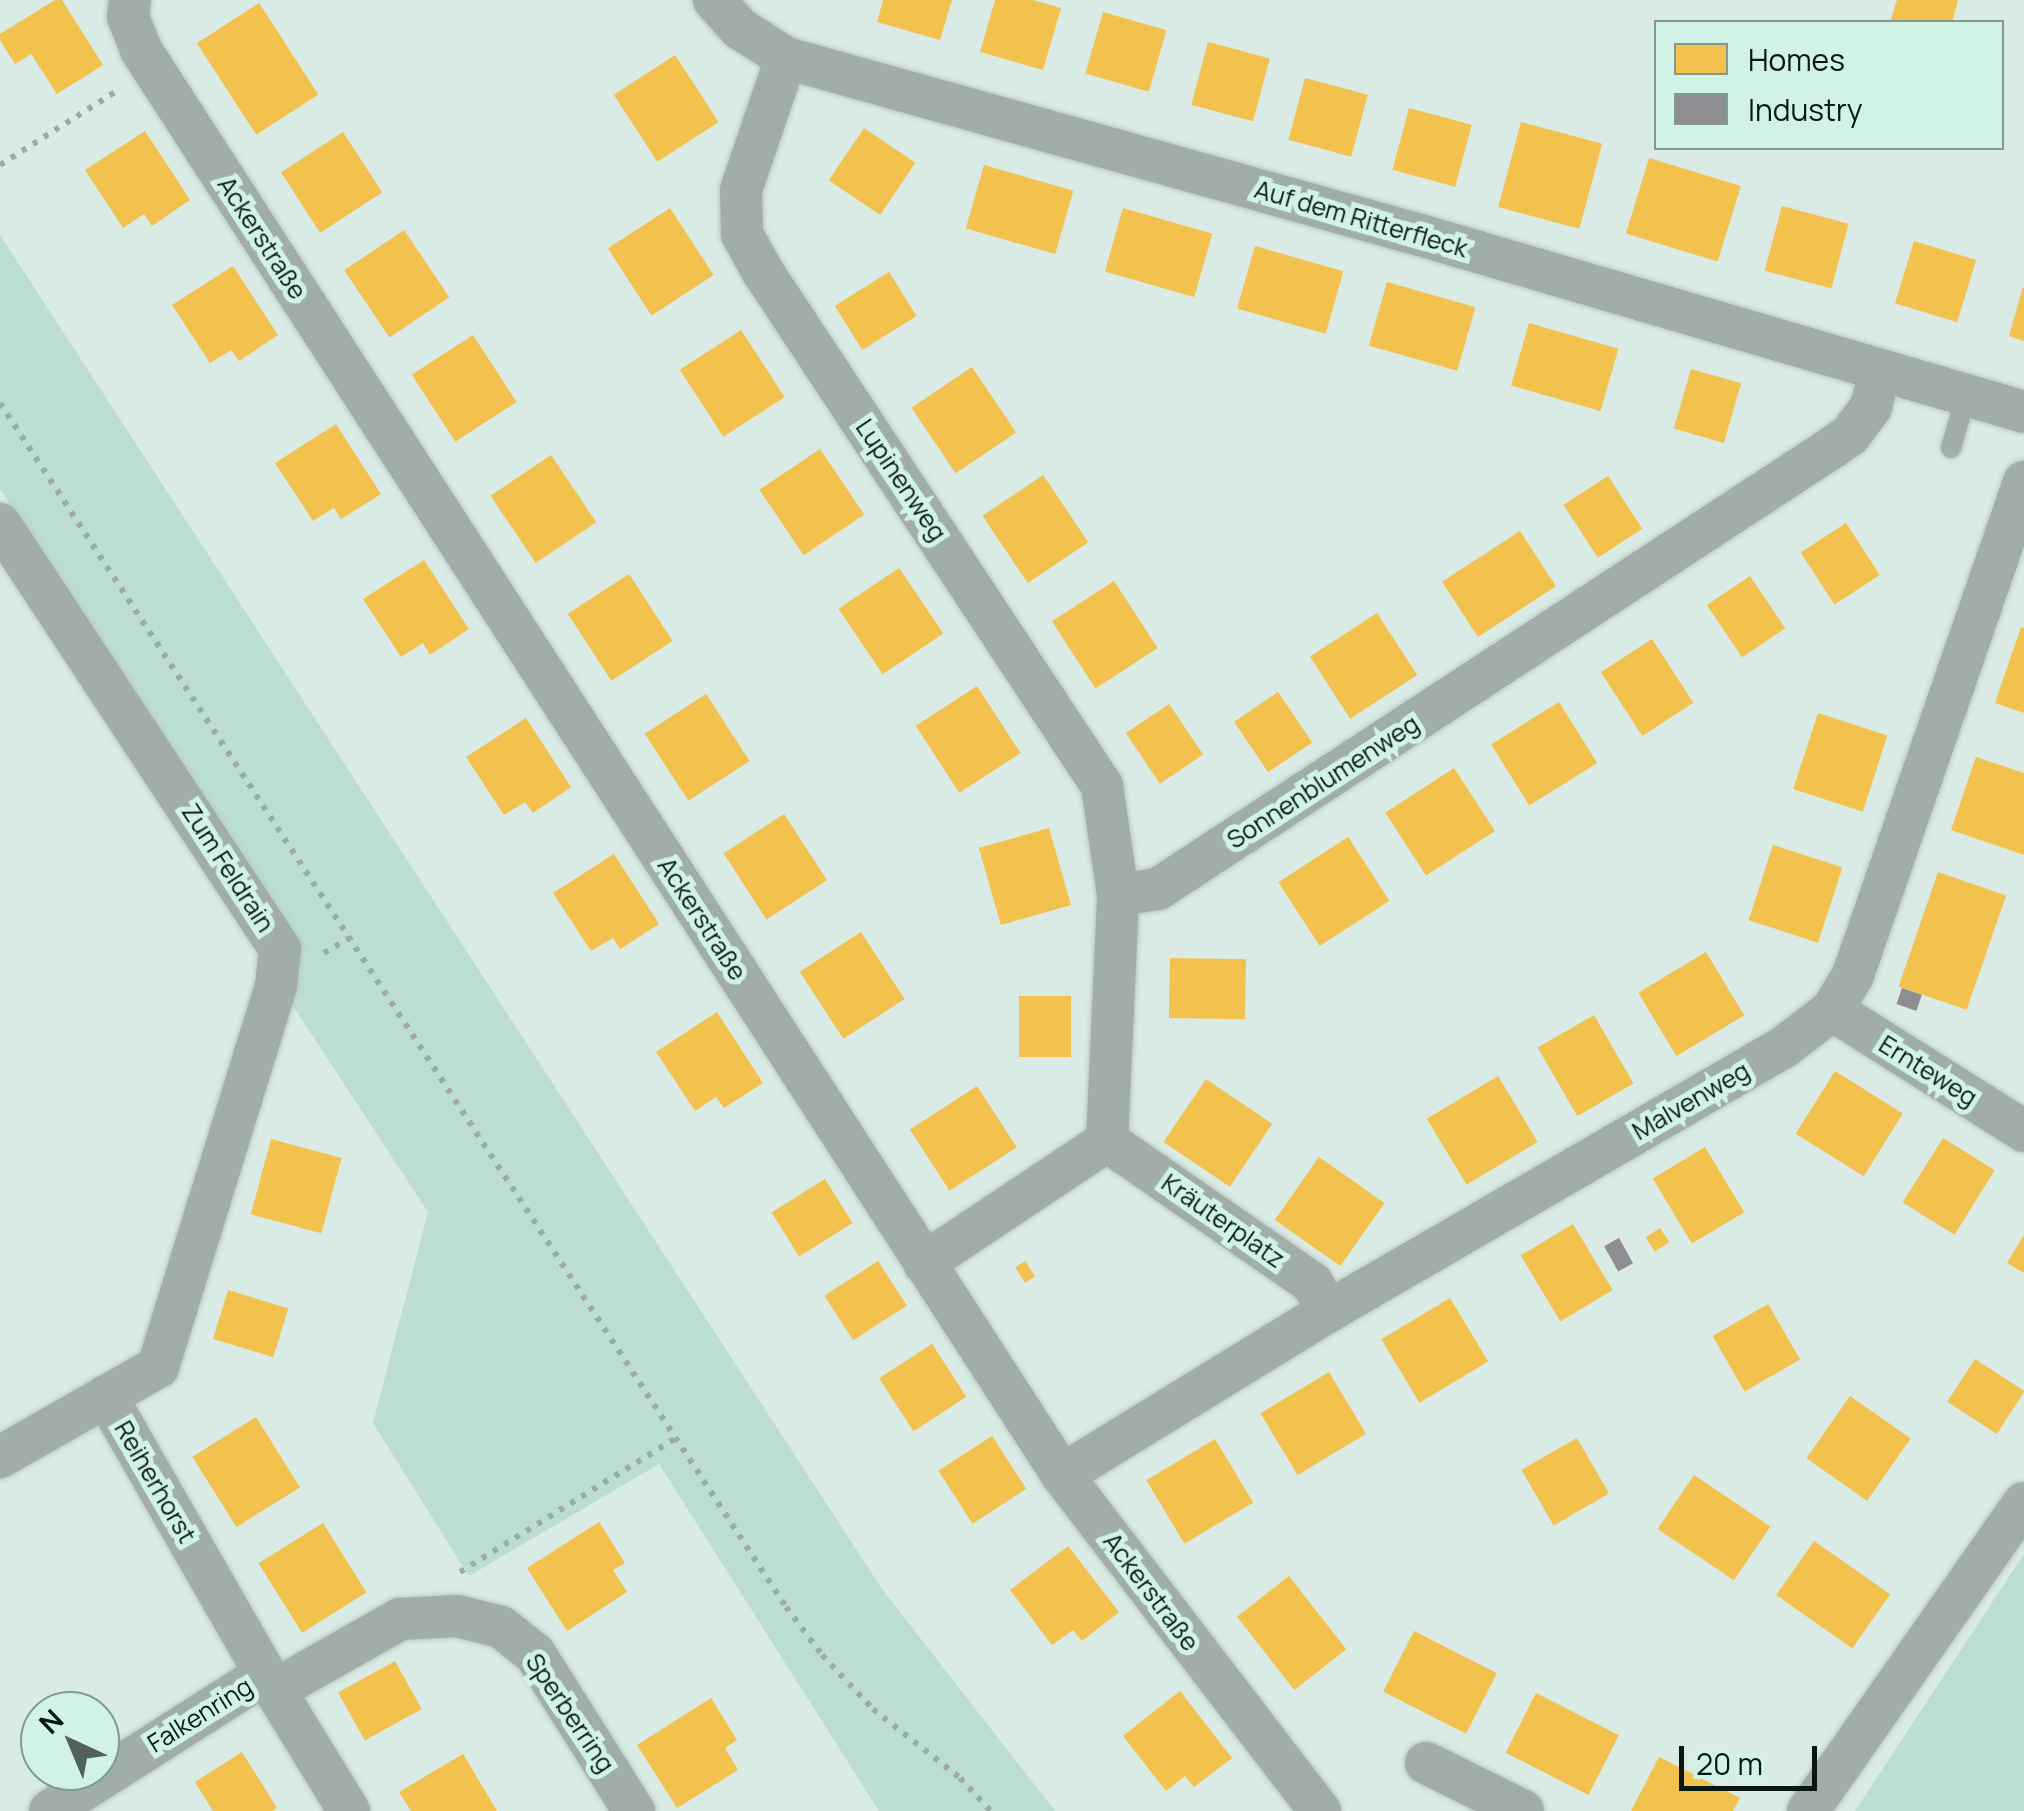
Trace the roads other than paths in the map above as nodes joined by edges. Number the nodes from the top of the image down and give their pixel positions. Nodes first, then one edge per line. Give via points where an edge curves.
1 (130, 0) edge
2 (714, 0) edge
3 (786, 58) junction
4 (1880, 371) junction
5 (1966, 396) junction
6 (2024, 412) edge
7 (1951, 448) dead end
8 (2024, 482) edge
9 (0, 524) edge
10 (1118, 894) junction
11 (1832, 1010) junction
12 (2024, 1132) edge
13 (1106, 1141) junction
14 (924, 1263) junction
15 (1329, 1311) junction
16 (106, 1396) junction
17 (0, 1457) edge
18 (1062, 1475) junction
19 (2024, 1502) edge
20 (270, 1681) junction
21 (1426, 1762) dead end
22 (50, 1811) edge
23 (349, 1811) edge
24 (634, 1811) edge
25 (1320, 1811) edge
26 (1523, 1811) edge
27 (1808, 1811) edge

1 - 14 street, Ackerstraße via 128,17 153,68
2 - 3 street, Auf dem Ritterfleck via 739,28
3 - 4 street, Auf dem Ritterfleck
3 - 10 street, Lupinenweg via 741,190 742,234 1102,786
4 - 5 street, Auf dem Ritterfleck
4 - 10 street, Sonnenblumenweg via 1871,407 1830,450 1158,890
5 - 6 street, Auf dem Ritterfleck
5 - 7 lane
8 - 11 street, Malvenweg via 1853,975
9 - 16 street, Zum Feldrain via 280,949 276,986 158,1367
10 - 13 street
11 - 12 street, Ernteweg
11 - 15 street, Malvenweg via 1784,1047
13 - 14 street
13 - 15 street, Kräuterplatz via 1312,1282
14 - 18 street, Ackerstraße
15 - 18 street, Malvenweg
16 - 17 street, Reiherhorst
16 - 20 street, Reiherhorst
18 - 25 street, Ackerstraße
19 - 27 street
20 - 22 street, Falkenring
20 - 23 street, Falkenring
20 - 24 street, Sperberring via 400,1619 457,1616 501,1627 535,1654
21 - 26 street

